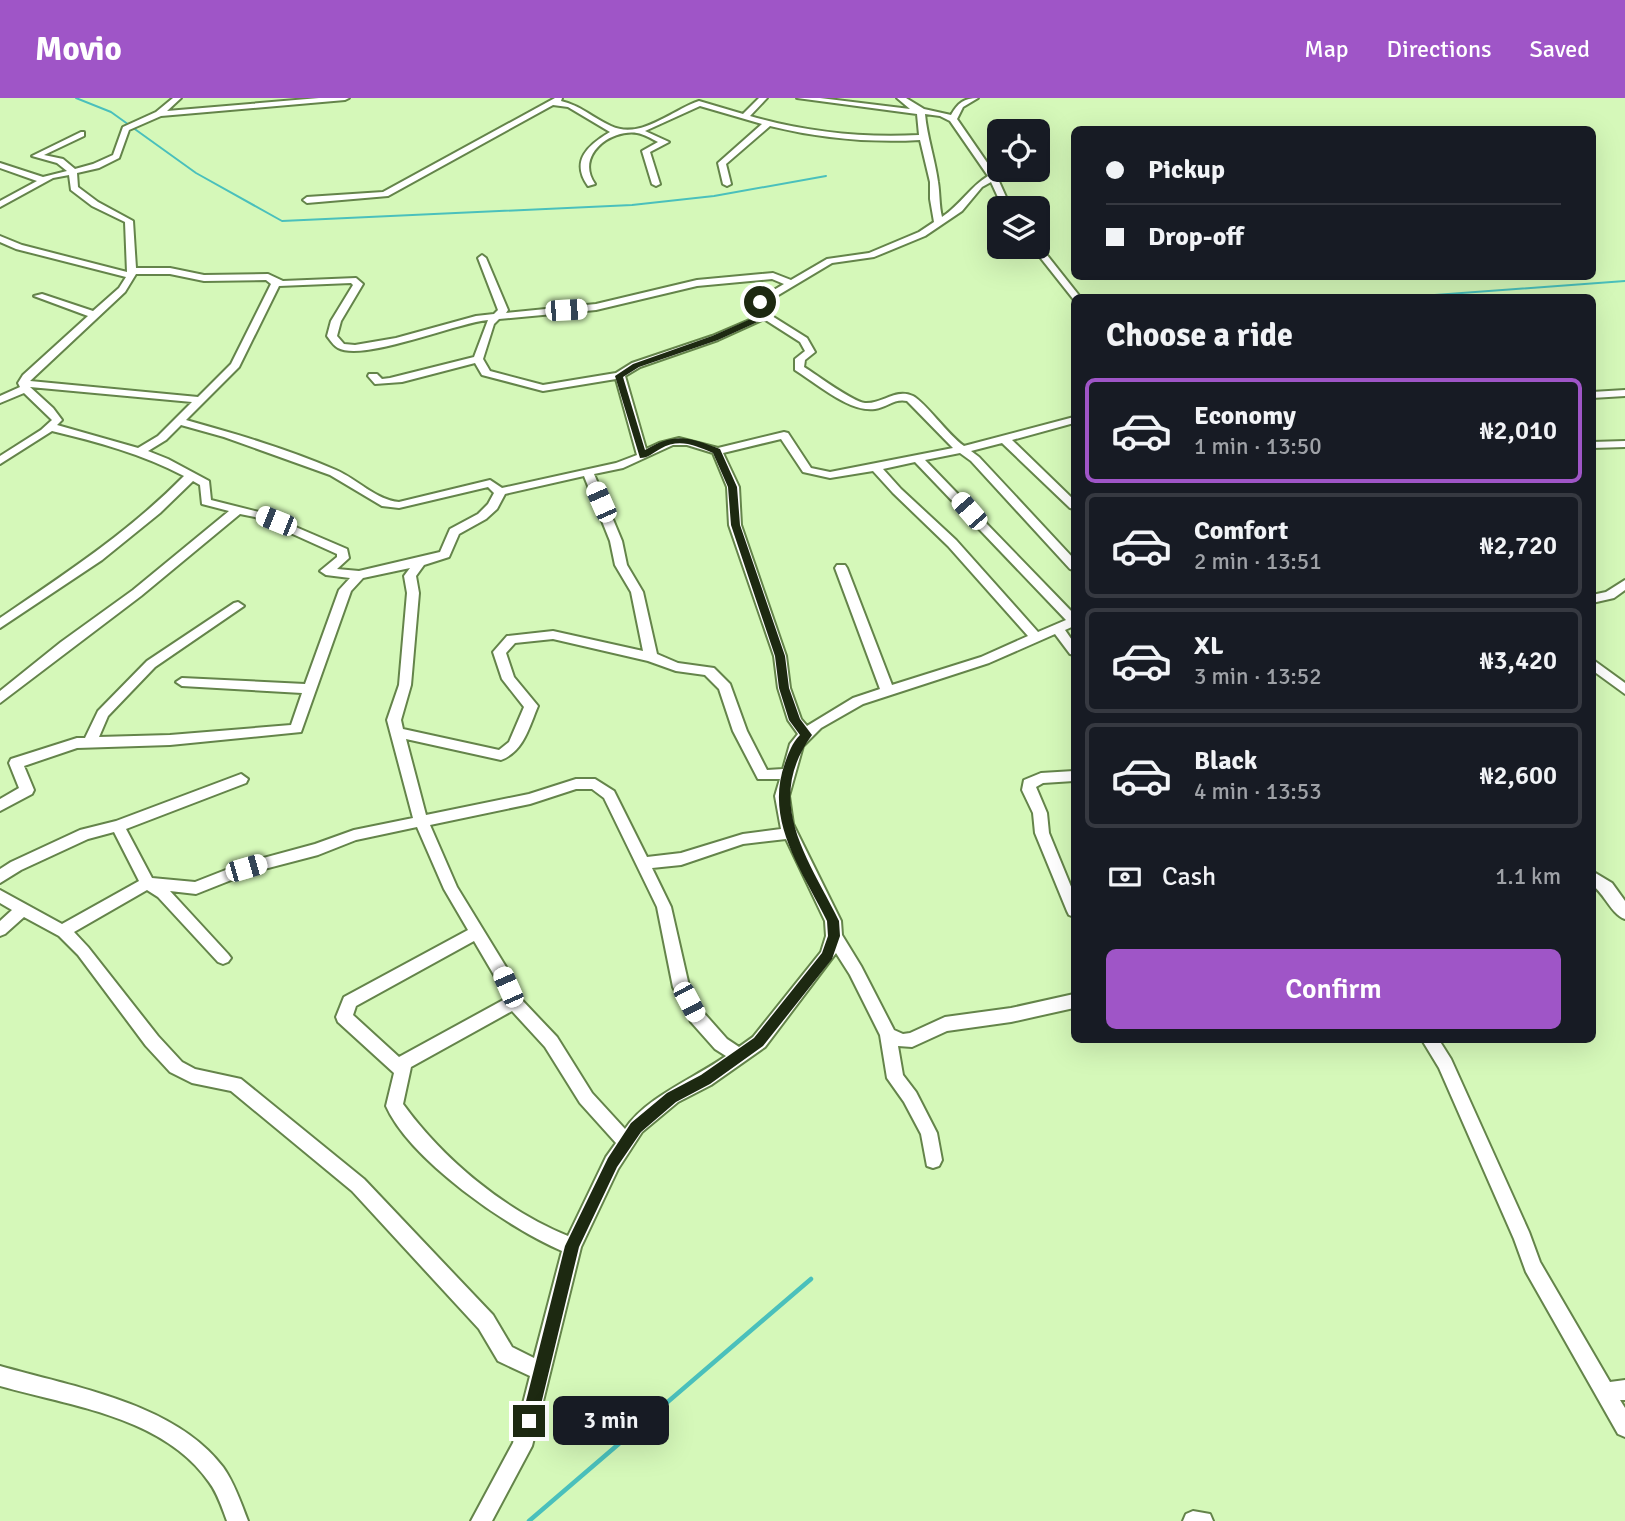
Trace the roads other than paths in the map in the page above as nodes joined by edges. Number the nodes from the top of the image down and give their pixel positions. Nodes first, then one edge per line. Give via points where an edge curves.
1 (177, 98) edge
2 (345, 98) edge
3 (763, 98) edge
4 (802, 98) edge
5 (901, 98) edge
6 (974, 98) edge
7 (556, 100) edge
8 (820, 100) edge
9 (919, 113) junction
10 (159, 114) junction
11 (744, 118) junction
12 (953, 120) junction
13 (767, 124) junction
14 (636, 130) junction
15 (617, 131) junction
16 (81, 134) dead end
17 (923, 137) junction
18 (26, 159) junction
19 (3, 166) edge
20 (987, 168) edge
21 (73, 172) junction
22 (43, 180) junction
23 (987, 180) edge
24 (591, 184) dead end
25 (656, 184) dead end
26 (727, 184) dead end
27 (307, 201) dead end
28 (0, 204) edge
29 (939, 223) junction
30 (0, 239) edge
31 (482, 258) dead end
32 (1046, 259) edge
33 (132, 273) junction
34 (276, 283) junction
35 (793, 284) junction
36 (1074, 294) edge
37 (39, 296) dead end
38 (761, 313) junction
39 (94, 315) junction
40 (500, 315) junction
41 (478, 359) junction
42 (373, 376) dead end
43 (619, 376) junction
44 (24, 386) junction
45 (1625, 393) edge
46 (1596, 395) edge
47 (0, 400) edge
48 (200, 400) junction
49 (1071, 421) edge
50 (180, 422) junction
51 (51, 427) junction
52 (1003, 438) junction
53 (1597, 444) edge
54 (1625, 444) edge
55 (961, 449) junction
56 (717, 451) junction
57 (139, 452) junction
58 (643, 456) junction
59 (916, 457) junction
60 (0, 461) edge
61 (876, 467) junction
62 (588, 472) junction
63 (190, 477) junction
64 (500, 492) junction
65 (1071, 503) edge
66 (236, 511) junction
67 (420, 562) junction
68 (1071, 563) edge
69 (841, 568) dead end
70 (359, 575) junction
71 (1625, 584) edge
72 (1596, 599) edge
73 (239, 606) dead end
74 (1071, 618) edge
75 (1071, 622) edge
76 (0, 624) edge
77 (1058, 629) junction
78 (1037, 638) junction
79 (1071, 647) edge
80 (651, 657) junction
81 (1596, 666) edge
82 (181, 682) dead end
83 (310, 689) junction
84 (887, 690) junction
85 (1625, 690) edge
86 (0, 698) edge
87 (396, 732) junction
88 (806, 735) junction
89 (90, 741) junction
90 (787, 774) junction
91 (1071, 776) edge
92 (242, 779) dead end
93 (0, 806) edge
94 (422, 823) junction
95 (118, 826) junction
96 (790, 833) junction
97 (644, 863) junction
98 (0, 877) edge
99 (1596, 880) edge
100 (147, 883) junction
101 (0, 896) edge
102 (1071, 905) edge
103 (22, 909) junction
104 (1625, 913) edge
105 (0, 930) edge
106 (62, 931) junction
107 (476, 933) junction
108 (834, 936) junction
109 (223, 958) dead end
110 (514, 1002) junction
111 (1071, 1002) edge
112 (888, 1035) junction
113 (1432, 1043) edge
114 (739, 1056) junction
115 (402, 1070) junction
116 (626, 1142) junction
117 (933, 1160) dead end
118 (572, 1246) junction
119 (542, 1371) junction
120 (0, 1376) edge
121 (1616, 1394) edge
122 (1625, 1427) edge
123 (238, 1521) edge
124 (481, 1521) edge
125 (1193, 1521) edge
126 (1203, 1521) edge

1 - 10 street
2 - 10 street
3 - 11 street
4 - 8 street
5 - 9 street
6 - 12 street via 960,106
7 - 15 street
7 - 27 street via 385,194
8 - 9 street
9 - 12 street via 943,114
9 - 17 street
10 - 21 street via 130,126 116,156
11 - 13 street
11 - 14 street via 699,103
12 - 20 street
13 - 17 street via 836,138
13 - 26 street via 722,163
14 - 15 street
14 - 25 street via 665,142 646,151
15 - 24 street via 600,141 584,160 583,171
16 - 18 street
17 - 29 street
18 - 19 street
18 - 21 street via 60,161
19 - 22 street
21 - 22 street
21 - 33 street via 74,188 129,221
22 - 28 street
23 - 29 street
29 - 35 street via 871,255 830,261
30 - 33 street via 31,252
31 - 40 street via 503,310
32 - 36 street
33 - 34 street via 170,271 236,279 268,276
33 - 39 street via 122,290
34 - 40 street via 357,281 333,331 337,344 345,347 397,341
34 - 48 street via 235,365
35 - 38 street via 760,302
35 - 40 street via 773,276 697,283 596,307
37 - 39 street
38 - 43 street via 759,319 636,365
38 - 55 street via 804,340 810,352 800,359 799,368 859,406 867,408 907,396
39 - 44 street
40 - 41 street via 491,323
41 - 42 street via 397,382 380,382
41 - 43 street via 486,373 543,388
43 - 58 street
44 - 47 street
44 - 48 street
44 - 51 street via 57,416
45 - 46 street
48 - 50 street
49 - 52 street
50 - 57 street
50 - 64 street via 334,473 386,504 400,505 490,482
51 - 57 street
51 - 60 street
52 - 55 street
52 - 65 street
53 - 54 street
55 - 59 street
55 - 68 street
56 - 58 street via 684,439 660,445
56 - 61 street via 784,435 807,470 830,475
56 - 88 street via 733,487 735,525 780,656 784,688 795,720
57 - 63 street
58 - 62 street
59 - 61 street
59 - 74 street
61 - 78 street
62 - 64 street
62 - 80 street via 621,565 637,592
63 - 66 street via 205,483 206,502
63 - 76 street via 98,557
64 - 67 street via 494,508 454,532 445,555
66 - 70 street via 260,515 343,552 344,558 326,571
66 - 86 street
67 - 70 street
67 - 87 street via 410,576 413,593 405,685 396,713
69 - 84 street
70 - 83 street via 345,590
71 - 72 street
73 - 89 street via 151,664 103,714
75 - 77 street
77 - 78 street
77 - 79 street
78 - 84 street via 985,660
80 - 87 street via 552,635 511,639 499,652 508,679 531,706 515,745 501,755
80 - 90 street via 676,667 709,671 725,687 740,731 763,775
81 - 85 street
82 - 83 street
83 - 89 street via 296,729 170,740
84 - 88 street via 834,712
87 - 94 street
88 - 90 street via 797,744
89 - 93 street via 16,763 27,790
90 - 96 street via 782,796
91 - 102 street via 1041,778 1029,784 1042,833
92 - 95 street
94 - 97 street via 576,784 595,784 609,795
94 - 100 street via 354,835 195,888
94 - 107 street
95 - 98 street via 85,834
95 - 100 street
96 - 97 street via 743,839 681,859
96 - 108 street via 833,921
97 - 114 street via 664,907 681,987 697,1017
99 - 104 street
100 - 106 street
100 - 109 street via 163,893
101 - 103 street
103 - 105 street
103 - 106 street
106 - 119 street via 176,1067 192,1076 235,1084 263,1104 358,1185 486,1322 510,1359
107 - 110 street
107 - 115 street via 350,1002 344,1017
108 - 112 street
108 - 114 street via 828,955 759,1042
110 - 115 street via 404,1063
110 - 116 street via 551,1042 586,1098
111 - 112 street via 1011,1016 944,1024 912,1040
112 - 117 street via 895,1079 929,1133
113 - 121 street via 1532,1266
114 - 116 street via 671,1097 636,1127
115 - 118 street via 394,1106 409,1130 444,1165 496,1203
116 - 118 street
118 - 119 street
119 - 124 street via 522,1446
120 - 123 street via 149,1421 183,1439 215,1473
121 - 122 street
125 - 126 street

